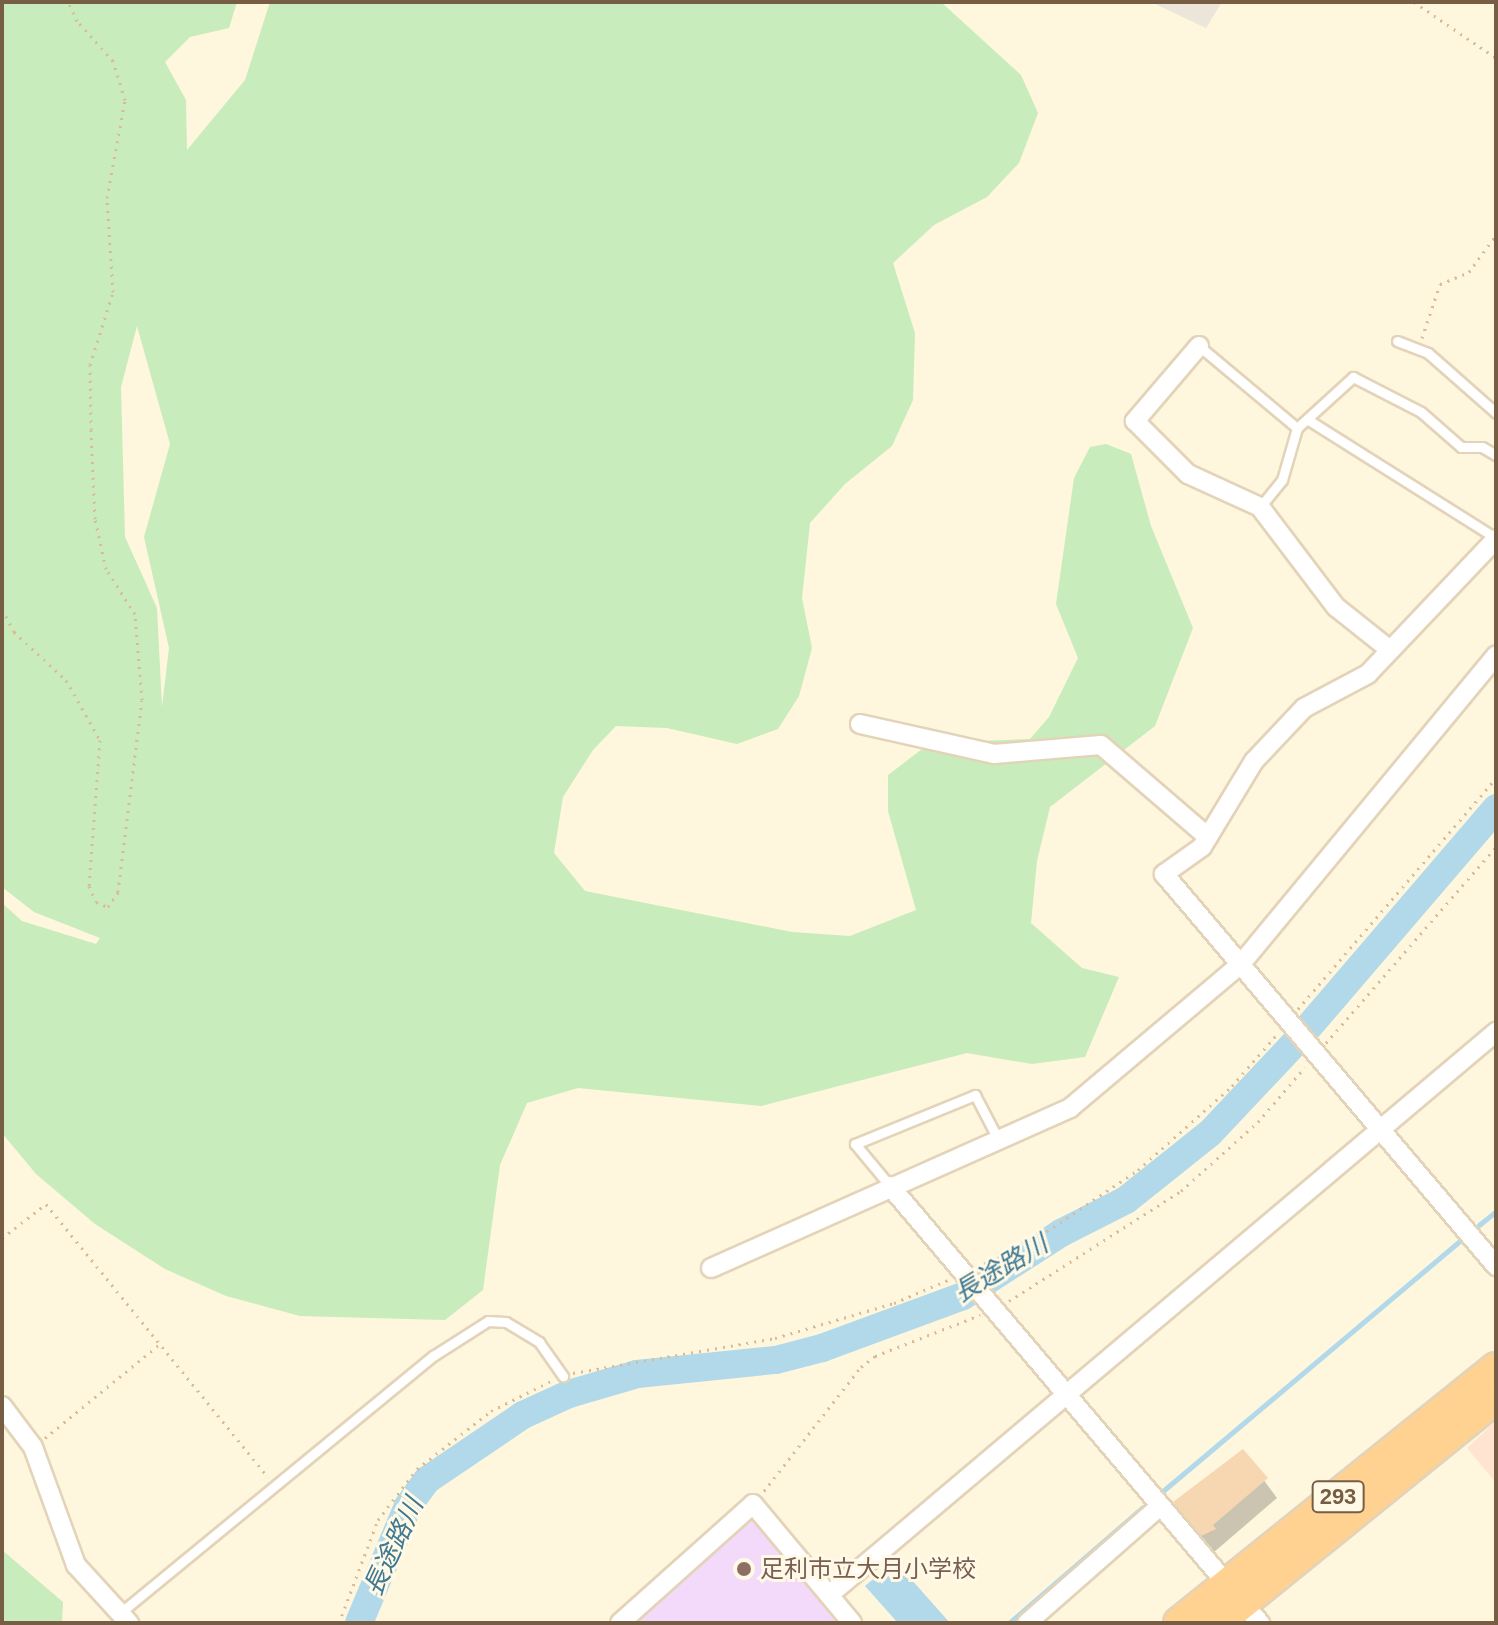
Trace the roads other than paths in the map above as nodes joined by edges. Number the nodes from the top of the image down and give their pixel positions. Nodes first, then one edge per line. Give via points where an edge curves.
1 (1397, 341) dead end
2 (1199, 346) joint
3 (1496, 413) edge
4 (1310, 421) junction
5 (1297, 428) junction
6 (1496, 455) edge
7 (1260, 507) junction
8 (1496, 539) edge
9 (1390, 650) junction
10 (1496, 655) edge
11 (860, 724) dead end
12 (1208, 837) junction
13 (1240, 965) junction
14 (1496, 1032) edge
15 (1380, 1127) junction
16 (998, 1139) junction
17 (890, 1186) junction
18 (1496, 1266) edge
19 (711, 1268) dead end
20 (1496, 1368) edge
21 (563, 1376) dead end
22 (1069, 1396) junction
23 (1496, 1398) edge
24 (2, 1406) edge
25 (1160, 1506) junction
26 (829, 1595) junction
27 (1243, 1604) edge
28 (124, 1618) edge
29 (620, 1623) edge
30 (852, 1623) edge
31 (1027, 1623) edge
32 (1179, 1623) edge
33 (1218, 1623) edge

1 - 3 lane via 1418,349
2 - 5 lane
2 - 7 street via 1135,421 1188,474
4 - 5 lane
4 - 6 lane via 1353,377 1421,412 1461,447 1482,447
4 - 8 lane
5 - 7 lane via 1282,480
7 - 9 street via 1336,607
8 - 9 street
9 - 12 street via 1368,674 1304,708 1254,761
10 - 13 street
11 - 12 street via 994,754 1101,745
12 - 13 street via 1164,874
13 - 15 street
13 - 16 street via 1070,1108
14 - 15 street
15 - 18 street
15 - 22 street
16 - 17 street
16 - 17 lane via 975,1095 855,1144
17 - 19 street
17 - 22 street
20 - 27 highway, 293
21 - 28 lane via 539,1342 506,1322 488,1321 433,1356
22 - 25 street
22 - 26 street
23 - 27 highway, 293
24 - 28 street via 33,1447 68,1548 87,1579
25 - 27 street
25 - 31 street
26 - 29 street via 753,1504
26 - 30 street
27 - 32 highway, 293
27 - 33 highway, 293

